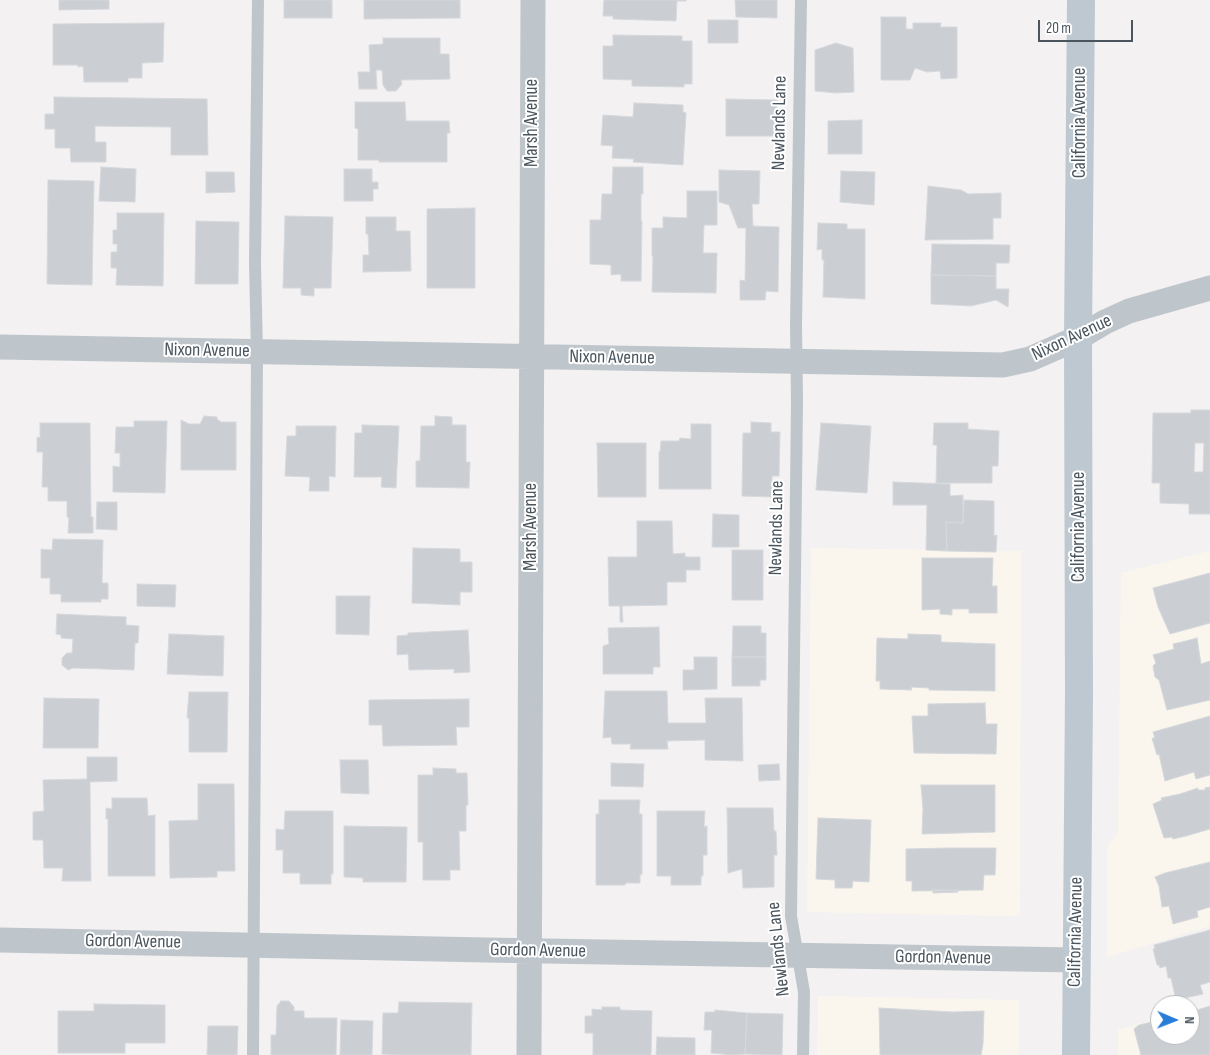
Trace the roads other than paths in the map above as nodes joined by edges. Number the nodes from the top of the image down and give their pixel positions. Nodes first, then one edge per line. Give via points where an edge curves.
1 (258, 0) edge
2 (532, 0) edge
3 (801, 0) edge
4 (1081, 0) edge
5 (1210, 288) edge
6 (1078, 338) junction
7 (0, 347) edge
8 (257, 352) junction
9 (531, 356) junction
10 (796, 362) junction
11 (0, 940) edge
12 (254, 945) junction
13 (529, 950) junction
14 (798, 956) junction
15 (1076, 960) junction
16 (253, 1055) edge
17 (529, 1055) edge
18 (803, 1055) edge
19 (1076, 1055) edge

1 - 8 lane
2 - 9 street, Marsh Avenue
3 - 10 lane, Newlands Lane
4 - 6 main road, California Avenue
5 - 6 street, Nixon Avenue via 1129,311
6 - 10 street, Nixon Avenue via 1030,359 1003,365
6 - 15 main road, California Avenue
7 - 8 street, Nixon Avenue
8 - 9 street, Nixon Avenue
8 - 12 lane
9 - 10 street, Nixon Avenue
9 - 13 street, Marsh Avenue
10 - 14 lane, Newlands Lane via 792,916
11 - 12 street, Gordon Avenue
12 - 13 street, Gordon Avenue
12 - 16 lane
13 - 14 street, Gordon Avenue
13 - 17 street, Marsh Avenue
14 - 15 street, Gordon Avenue
14 - 18 lane, Newlands Lane via 804,992
15 - 19 main road, California Avenue

